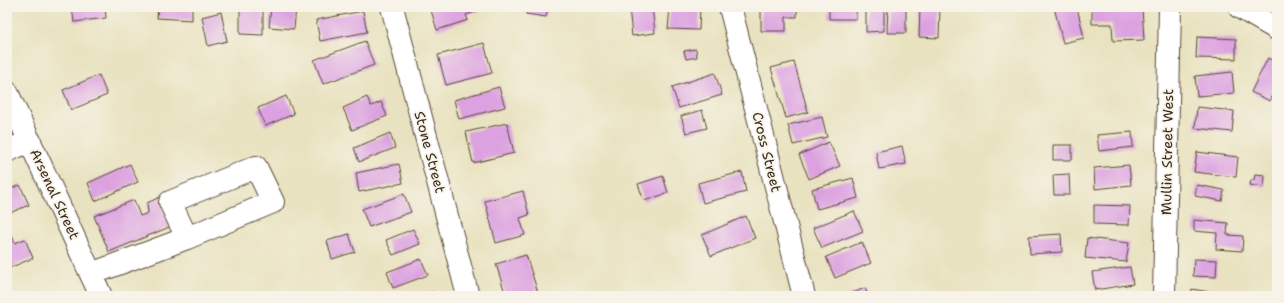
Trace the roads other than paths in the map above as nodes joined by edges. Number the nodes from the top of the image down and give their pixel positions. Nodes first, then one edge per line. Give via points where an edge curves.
1 (392, 7) edge
2 (730, 7) edge
3 (1170, 7) edge
4 (1239, 7) edge
5 (1277, 29) edge
6 (7, 92) edge
7 (30, 141) junction
8 (7, 151) edge
9 (186, 238) dead end
10 (91, 274) junction
11 (101, 296) edge
12 (468, 296) edge
13 (804, 296) edge
14 (1164, 296) edge

1 - 12 main road, Stone Street
2 - 13 main road, Cross Street
3 - 14 main road, Mullin Street West
4 - 5 main road
6 - 7 main road, Arsenal Street
7 - 8 main road
7 - 10 main road, Arsenal Street
9 - 10 main road
10 - 11 main road, Arsenal Street

